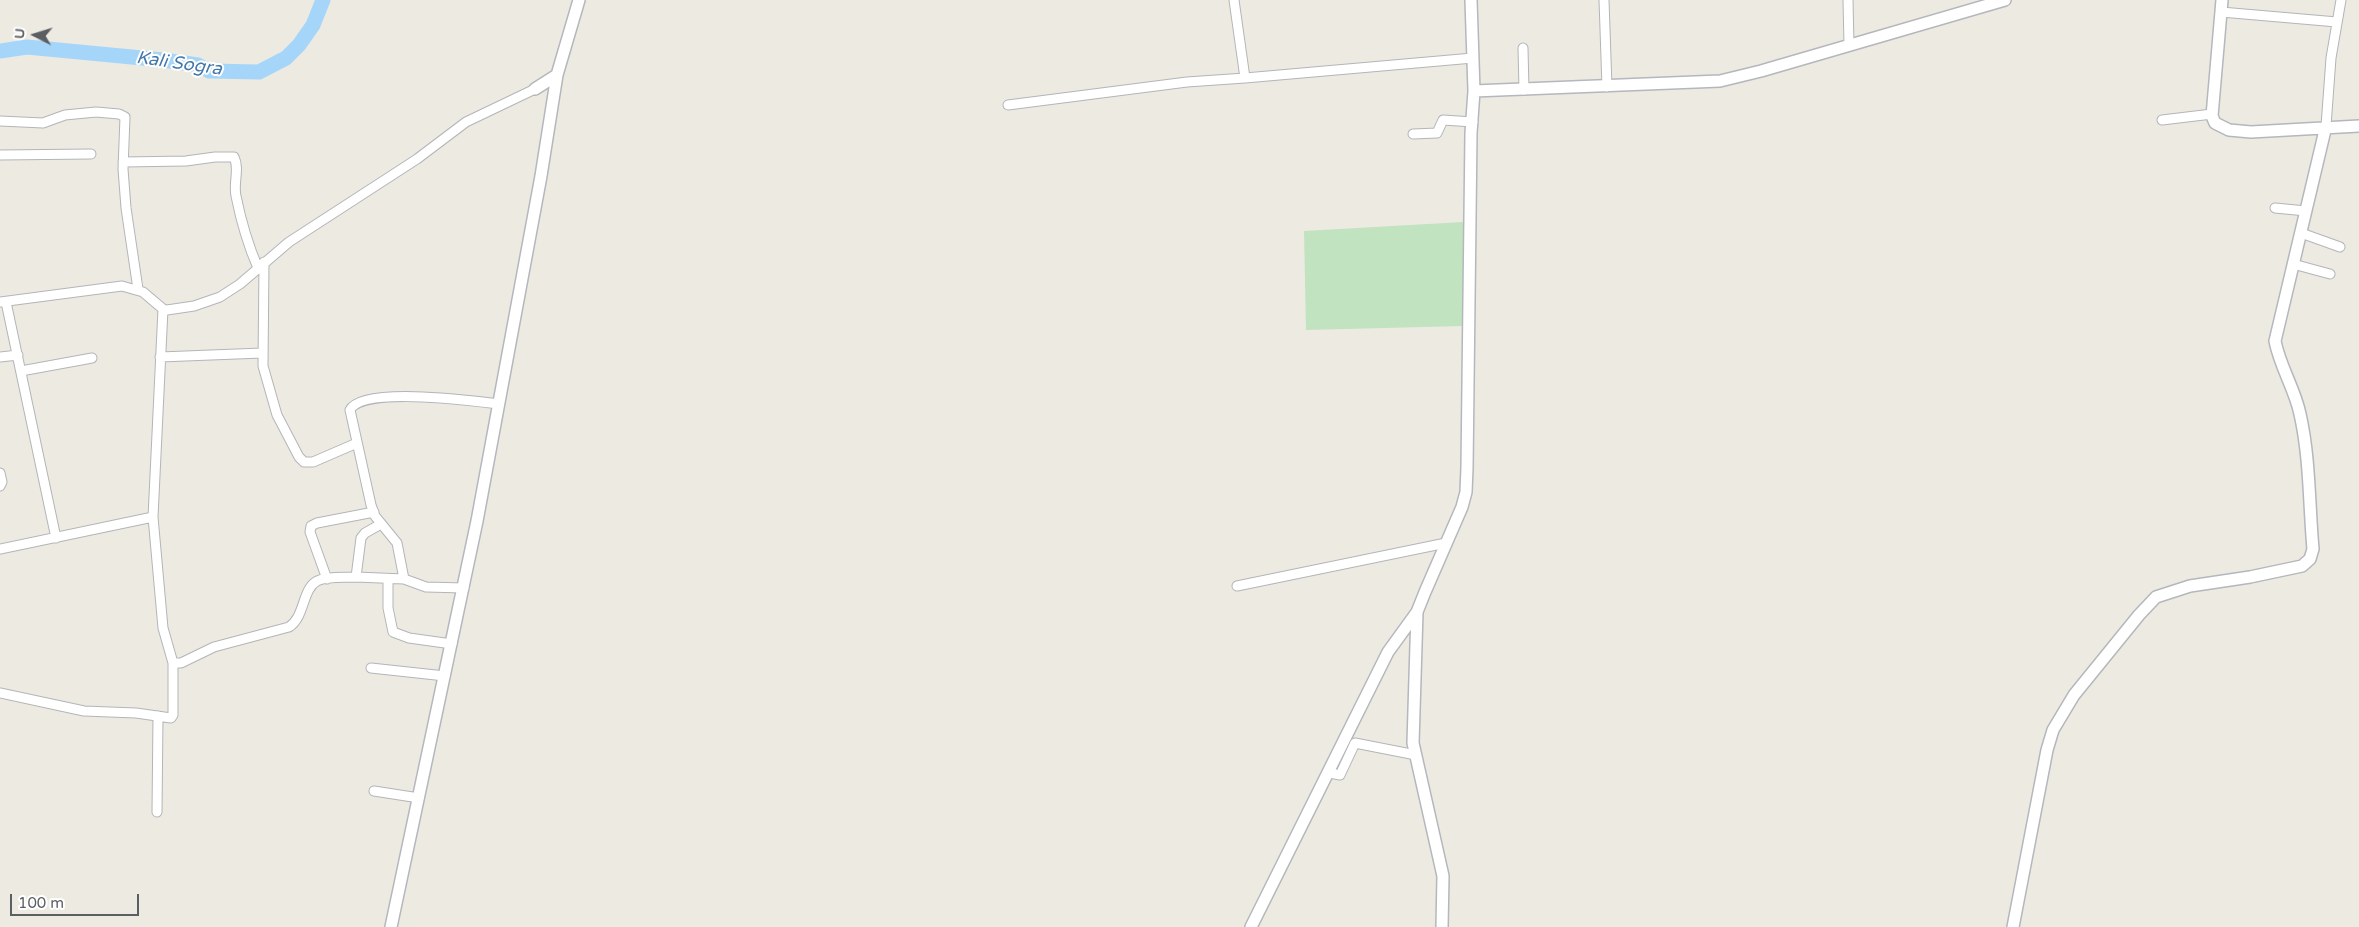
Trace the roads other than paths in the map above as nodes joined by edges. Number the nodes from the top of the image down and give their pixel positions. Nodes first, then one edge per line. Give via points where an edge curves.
1 (580, 0) edge
2 (1234, 0) edge
3 (1471, 0) edge
4 (1604, 0) edge
5 (1848, 0) edge
6 (2005, 0) edge
7 (2222, 0) edge
8 (2340, 0) edge
9 (2221, 12) junction
10 (2337, 22) junction
11 (1849, 45) junction
12 (1523, 48) dead end
13 (1473, 58) junction
14 (557, 75) junction
15 (1245, 78) junction
16 (1608, 87) junction
17 (536, 89) junction
18 (1524, 90) junction
19 (1474, 96) junction
20 (553, 98) junction
21 (1008, 105) dead end
22 (2212, 114) junction
23 (1473, 119) junction
24 (2162, 120) dead end
25 (0, 121) edge
26 (2326, 126) junction
27 (2359, 126) edge
28 (1413, 134) dead end
29 (92, 154) dead end
30 (0, 155) edge
31 (123, 162) junction
32 (2275, 208) dead end
33 (2306, 211) junction
34 (2301, 233) junction
35 (2340, 248) dead end
36 (2292, 264) junction
37 (261, 265) junction
38 (2330, 274) dead end
39 (138, 289) junction
40 (3, 302) edge
41 (163, 309) junction
42 (262, 353) junction
43 (18, 355) junction
44 (0, 357) edge
45 (160, 357) junction
46 (92, 358) dead end
47 (21, 370) junction
48 (499, 404) junction
49 (357, 443) junction
50 (0, 473) edge
51 (0, 486) edge
52 (374, 512) junction
53 (153, 517) junction
54 (381, 524) junction
55 (56, 538) junction
56 (1446, 543) junction
57 (0, 549) edge
58 (356, 577) junction
59 (327, 579) junction
60 (388, 579) junction
61 (404, 579) junction
62 (1237, 586) dead end
63 (464, 588) junction
64 (1417, 612) junction
65 (452, 644) junction
66 (173, 663) junction
67 (371, 668) dead end
68 (445, 676) junction
69 (0, 693) edge
70 (158, 716) junction
71 (1416, 755) junction
72 (1330, 773) junction
73 (374, 791) dead end
74 (419, 798) junction
75 (157, 812) dead end
76 (391, 927) edge
77 (1251, 927) edge
78 (1442, 927) edge
79 (2013, 927) edge

1 - 14 street
2 - 15 street
3 - 13 street
4 - 16 street
5 - 11 street
6 - 11 street
7 - 9 street
8 - 10 street
9 - 10 street
9 - 22 street
10 - 26 street
11 - 16 street via 1720,81
12 - 18 street
13 - 15 street
13 - 19 street
14 - 17 street
14 - 20 street
15 - 21 street via 1187,82
16 - 18 street
17 - 20 street via 544,90
17 - 37 street via 466,122 417,160 290,242
18 - 19 street
19 - 23 street
20 - 48 street
22 - 24 street
22 - 26 street via 2215,123 2229,130 2251,132
23 - 28 street via 1443,120 1437,133
23 - 56 street via 1466,492
25 - 31 street via 43,124 72,114 119,114 126,120
26 - 27 street
26 - 33 street
29 - 30 street
31 - 37 street via 234,158 237,165 236,195 248,245
31 - 39 street
32 - 33 street
33 - 34 street
34 - 35 street
34 - 36 street
36 - 38 street
36 - 79 street via 2275,341 2304,432 2313,549 2310,559 2302,566 2286,571 2190,586 2156,597 2074,695 2052,730
37 - 41 street via 240,284 209,302
37 - 42 street
39 - 40 street via 122,286
39 - 41 street
40 - 43 street
41 - 45 street
42 - 45 street
42 - 49 street via 277,415 302,460 314,462
43 - 44 street
43 - 47 street
45 - 53 street
46 - 47 street
47 - 55 street
48 - 49 street via 418,396 383,397 360,402 350,412
48 - 63 street
49 - 52 street
50 - 51 street
52 - 54 street
52 - 59 street via 311,526 310,532
53 - 55 street
53 - 66 street via 163,628
54 - 58 street via 361,538
54 - 61 street via 397,543
55 - 57 street
56 - 62 street
56 - 64 street
58 - 59 street
58 - 60 street
59 - 66 street via 313,584 298,619 288,627 214,647 181,663
60 - 61 street
60 - 65 street via 388,608 393,632 409,638
61 - 63 street via 426,587
63 - 65 street
64 - 71 street via 1412,729
64 - 72 street via 1388,652
65 - 68 street
66 - 70 street via 173,715 169,718
67 - 68 street
68 - 74 street
69 - 70 street via 84,711 136,712
70 - 75 street
71 - 72 street via 1355,743 1340,774
71 - 78 street via 1443,876
72 - 77 street
73 - 74 street
74 - 76 street

